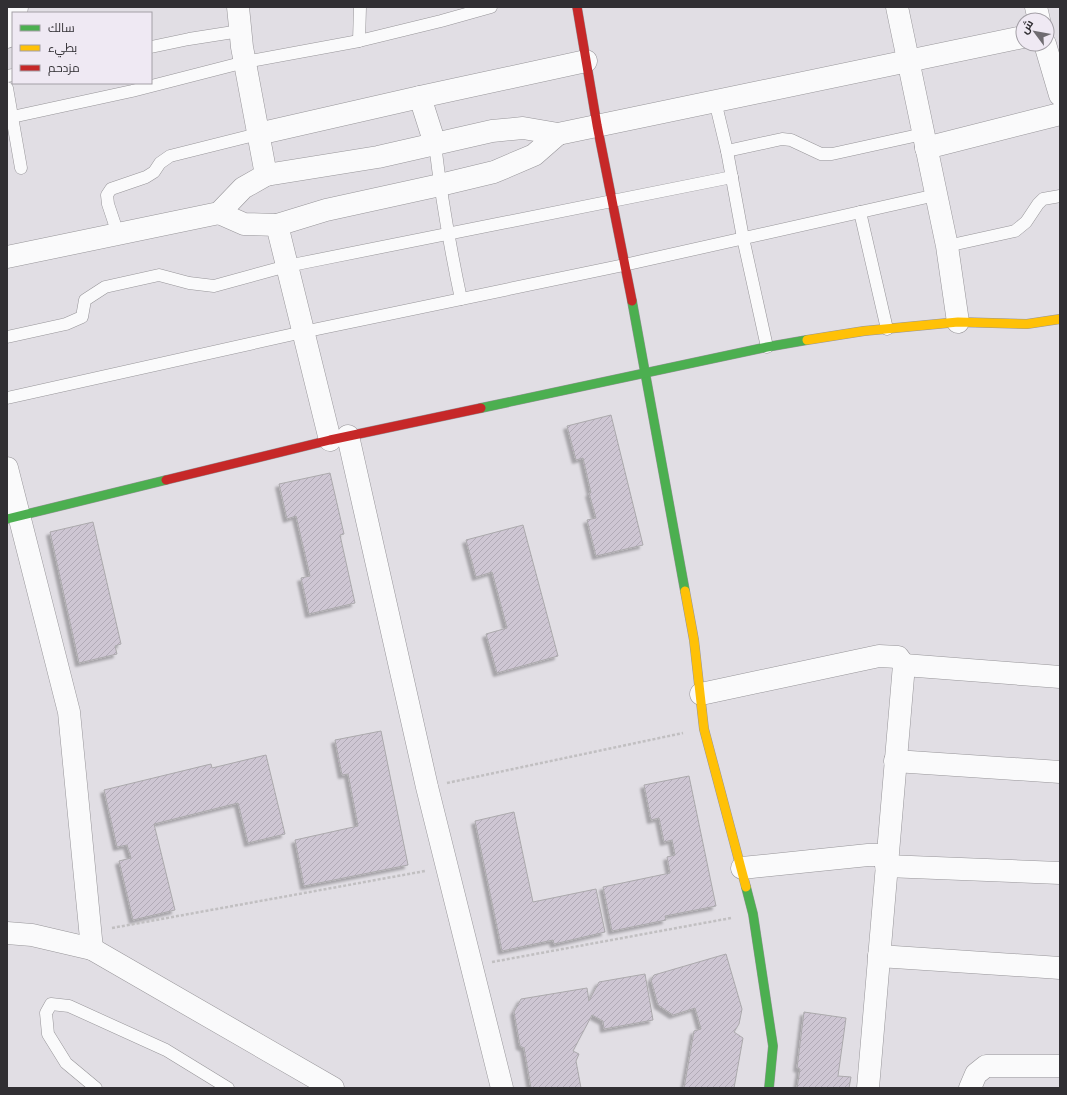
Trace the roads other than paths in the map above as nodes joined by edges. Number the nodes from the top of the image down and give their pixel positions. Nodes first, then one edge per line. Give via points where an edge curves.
1 (238, 7) edge
2 (360, 7) edge
3 (491, 7) edge
4 (577, 7) edge
5 (897, 7) edge
6 (12, 28) edge
7 (240, 31) junction
8 (7, 37) edge
9 (1015, 40) edge
10 (360, 41) junction
11 (152, 47) edge
12 (1047, 52) edge
13 (586, 61) junction
14 (909, 61) junction
15 (244, 62) junction
16 (7, 88) edge
17 (1060, 95) edge
18 (420, 97) junction
19 (715, 101) junction
20 (1060, 114) edge
21 (12, 117) junction
22 (597, 125) junction
23 (258, 134) junction
24 (558, 134) junction
25 (925, 141) junction
26 (435, 144) junction
27 (728, 151) junction
28 (21, 168) dead end
29 (266, 175) junction
30 (732, 177) junction
31 (440, 185) junction
32 (936, 195) junction
33 (1060, 196) edge
34 (612, 202) junction
35 (860, 212) junction
36 (219, 213) junction
37 (277, 225) junction
38 (118, 234) junction
39 (448, 235) junction
40 (743, 238) junction
41 (947, 246) junction
42 (7, 257) edge
43 (624, 264) junction
44 (287, 266) junction
45 (461, 299) junction
46 (1060, 319) edge
47 (958, 322) junction
48 (886, 329) junction
49 (303, 332) junction
50 (7, 337) edge
51 (767, 347) junction
52 (646, 373) junction
53 (7, 398) edge
54 (339, 438) junction
55 (7, 468) edge
56 (13, 518) edge
57 (904, 665) junction
58 (1060, 677) edge
59 (701, 694) junction
60 (896, 761) junction
61 (1060, 772) edge
62 (886, 860) junction
63 (742, 868) junction
64 (1060, 873) edge
65 (7, 933) edge
66 (90, 940) junction
67 (879, 956) junction
68 (1060, 968) edge
69 (1060, 1066) edge
70 (327, 1087) edge
71 (96, 1088) edge
72 (228, 1088) edge
73 (502, 1088) edge
74 (769, 1088) edge
75 (868, 1088) edge
76 (970, 1088) edge

1 - 7 street
2 - 10 lane
3 - 10 lane
4 - 13 street
5 - 14 street
6 - 8 street
7 - 11 lane
7 - 15 street
9 - 14 street
10 - 15 lane
12 - 17 street
13 - 18 street
13 - 22 street
14 - 19 street
14 - 25 street
15 - 21 lane via 132,91
15 - 23 street
16 - 21 lane
18 - 23 street
18 - 26 street
19 - 22 street
19 - 27 lane
20 - 25 street
21 - 28 lane
22 - 24 street
22 - 34 street
23 - 29 street
23 - 38 lane via 170,156 146,177 111,189 107,195 108,204
24 - 26 street via 523,128 492,131
24 - 31 street via 534,155 494,172
25 - 27 lane via 821,154 791,140 782,139
25 - 32 street
26 - 29 street via 378,157
26 - 31 lane
27 - 30 lane
29 - 36 street via 243,188
30 - 34 lane
30 - 40 lane
31 - 37 street via 326,210
31 - 39 lane
32 - 35 lane
32 - 41 street
33 - 41 lane via 1043,199 1026,222 1015,231
34 - 39 lane
34 - 43 street
35 - 40 lane
35 - 48 lane
36 - 37 street via 244,224
36 - 38 street
37 - 44 street
38 - 42 street
39 - 44 lane
39 - 45 lane
40 - 43 lane
40 - 51 lane
41 - 47 street
43 - 45 lane
43 - 52 street
44 - 49 street
44 - 50 lane via 214,286 159,275 105,287 85,300 82,317 66,324
45 - 49 lane
46 - 47 street via 1027,324
47 - 48 street
48 - 51 street
49 - 53 lane
49 - 54 street
51 - 52 street
52 - 54 street
52 - 59 street via 694,640
54 - 56 street
54 - 73 street
55 - 56 street
56 - 66 street via 69,712
57 - 58 street
57 - 59 street via 898,658 880,656
57 - 60 street
59 - 63 street via 704,729
60 - 61 street
60 - 62 street
62 - 63 street via 868,855
62 - 64 street
62 - 67 street
63 - 74 street via 753,914 773,1046
65 - 66 street
66 - 70 street
67 - 68 street
67 - 75 street
69 - 76 street via 986,1066 976,1074
71 - 72 lane via 66,1062 48,1034 46,1013 51,1004 69,1006 166,1050

